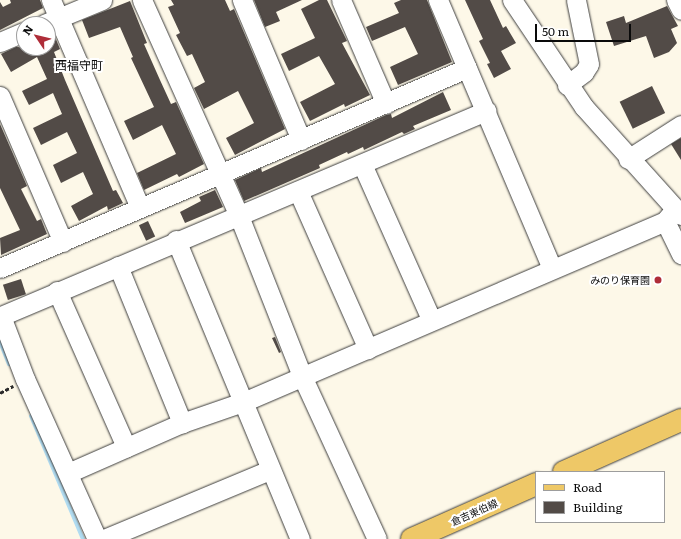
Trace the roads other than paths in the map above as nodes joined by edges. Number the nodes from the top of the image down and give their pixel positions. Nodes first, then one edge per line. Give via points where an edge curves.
1 (51, 0) edge
2 (102, 0) edge
3 (142, 0) edge
4 (242, 0) edge
5 (341, 0) edge
6 (438, 0) edge
7 (512, 0) edge
8 (576, 0) edge
9 (676, 0) edge
10 (681, 10) edge
11 (52, 16) edge
12 (56, 19) edge
13 (56, 30) edge
14 (16, 35) edge
15 (0, 42) edge
16 (467, 68) junction
17 (567, 85) junction
18 (0, 96) edge
19 (386, 104) junction
20 (486, 111) junction
21 (681, 125) edge
22 (302, 140) junction
23 (628, 159) junction
24 (362, 164) junction
25 (221, 173) junction
26 (298, 191) junction
27 (140, 208) junction
28 (673, 215) edge
29 (239, 216) junction
30 (176, 240) junction
31 (62, 242) junction
32 (681, 254) edge
33 (118, 266) junction
34 (0, 268) edge
35 (552, 269) junction
36 (57, 291) junction
37 (431, 319) junction
38 (368, 349) junction
39 (302, 376) junction
40 (243, 402) junction
41 (681, 420) edge
42 (182, 423) junction
43 (126, 447) junction
44 (270, 470) junction
45 (566, 471) edge
46 (68, 473) junction
47 (535, 484) edge
48 (97, 539) edge
49 (104, 539) edge
50 (300, 539) edge
51 (377, 539) edge
52 (412, 539) edge

1 - 11 street
2 - 12 street
3 - 25 street
4 - 22 street
5 - 19 street
6 - 16 street
7 - 17 street
8 - 17 street via 589,64 584,72
9 - 10 street
13 - 27 street
14 - 15 street
16 - 19 street
16 - 20 street
17 - 23 street
18 - 31 street
19 - 22 street
20 - 24 street
20 - 35 street
21 - 23 street
22 - 25 street
23 - 28 street
24 - 26 street
24 - 37 street
25 - 27 street
25 - 29 street
26 - 29 street
26 - 38 street
27 - 31 street
28 - 32 street
28 - 35 street
29 - 30 street
29 - 39 street
30 - 33 street
30 - 40 street
31 - 34 street
33 - 36 street
33 - 42 street
35 - 37 street
36 - 43 street
36 - 46 street via 1,316
37 - 38 street
38 - 39 street
39 - 40 street
39 - 51 street
40 - 42 street
40 - 44 street
41 - 45 main road
42 - 43 street
43 - 46 street
44 - 49 street
44 - 50 street
46 - 48 street
47 - 52 main road, 倉吉東伯線

